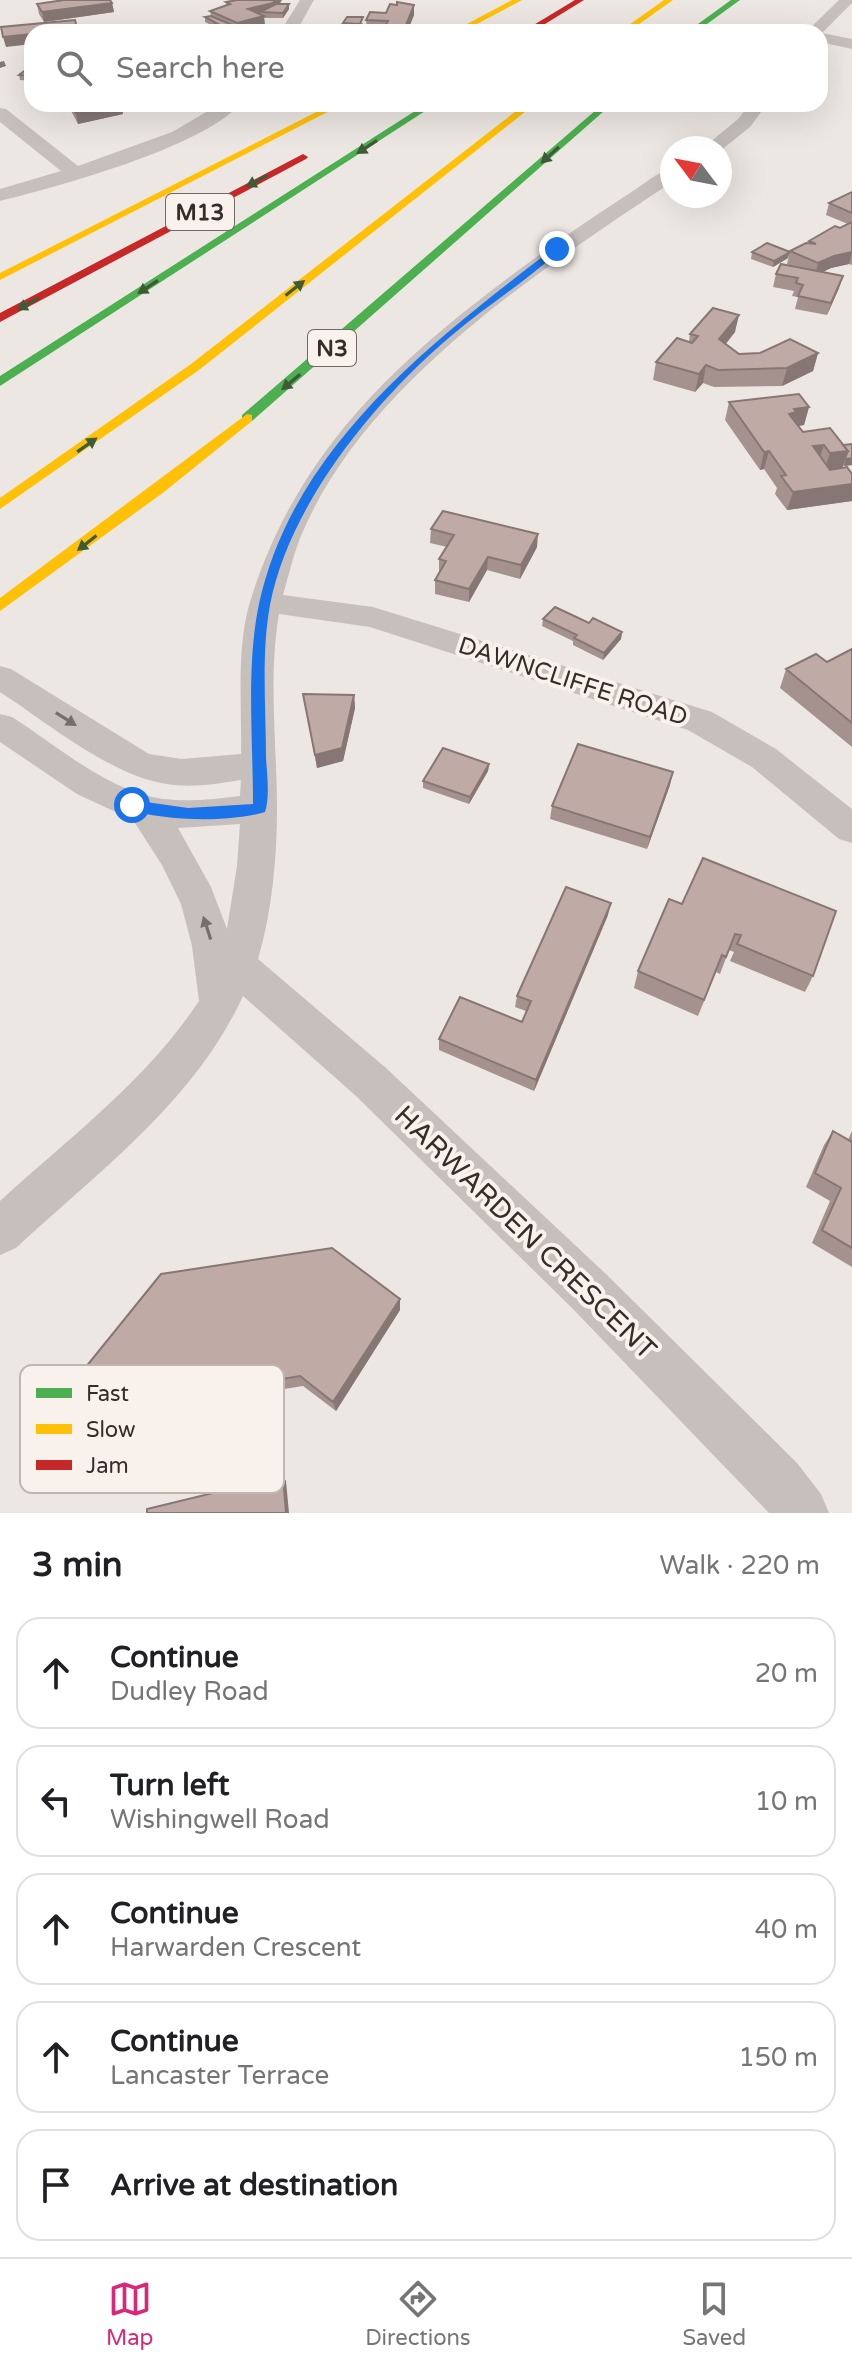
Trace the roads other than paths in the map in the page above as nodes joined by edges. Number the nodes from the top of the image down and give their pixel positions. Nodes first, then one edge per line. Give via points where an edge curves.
1 (307, 0) edge
2 (518, 0) edge
3 (530, 0) edge
4 (580, 0) edge
5 (669, 0) edge
6 (736, 0) edge
7 (847, 0) edge
8 (563, 11) junction
9 (293, 24) edge
10 (472, 24) edge
11 (486, 24) edge
12 (540, 24) edge
13 (546, 24) edge
14 (634, 24) edge
15 (702, 24) edge
16 (822, 24) edge
17 (828, 39) edge
18 (852, 44) edge
19 (220, 112) edge
20 (297, 112) edge
21 (323, 112) edge
22 (420, 112) edge
23 (521, 112) edge
24 (599, 112) edge
25 (753, 112) edge
26 (0, 113) edge
27 (727, 136) edge
28 (318, 149) dead end
29 (73, 172) junction
30 (660, 182) edge
31 (0, 195) edge
32 (96, 207) dead end
33 (0, 277) edge
34 (0, 318) edge
35 (0, 382) edge
36 (0, 505) edge
37 (265, 603) junction
38 (0, 606) edge
39 (0, 677) edge
40 (0, 726) edge
41 (258, 764) junction
42 (260, 808) junction
43 (145, 809) junction
44 (852, 829) edge
45 (227, 985) junction
46 (0, 1232) edge
47 (802, 1513) edge

1 - 9 street
2 - 10 highway
3 - 11 highway
4 - 8 highway
5 - 14 highway
6 - 15 highway
7 - 16 street
8 - 12 highway
8 - 13 highway
17 - 18 street
19 - 29 street via 156,145
20 - 32 highway
21 - 33 highway, M13
22 -> 35 highway
36 -> 23 highway via 195,367
24 -> 38 highway, N3 via 282,389
25 - 27 street
26 - 29 street
28 -> 34 highway, M13
29 - 31 street
30 - 37 street via 545,258 448,334 393,386 338,450 308,495 278,559
37 - 41 street
37 - 44 street, DAWNCLIFFE ROAD via 373,617 700,721 764,758
39 -> 41 street via 156,771 183,774
40 - 43 street via 117,799
41 - 42 street
42 - 43 street via 188,813
42 - 45 street via 256,873
45 -> 43 street via 178,858
45 - 46 street via 167,1078
45 - 47 street, HARWARDEN CRESCENT via 371,1082 590,1292 778,1482

